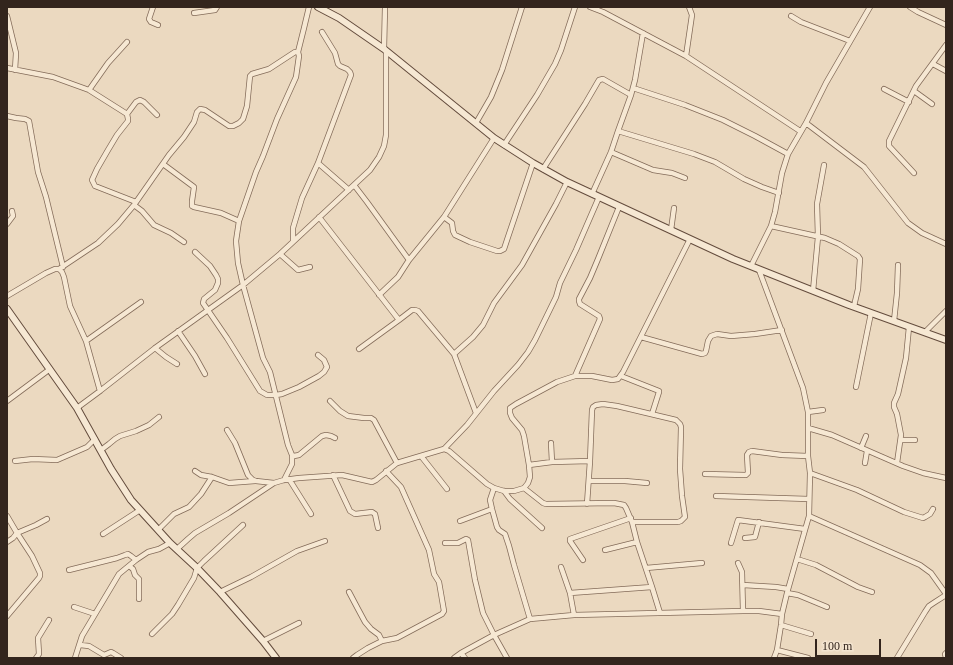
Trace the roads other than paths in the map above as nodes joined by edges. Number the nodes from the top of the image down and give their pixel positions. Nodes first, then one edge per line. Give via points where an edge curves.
1 (153, 7) edge
2 (217, 7) edge
3 (309, 7) edge
4 (318, 7) edge
5 (385, 7) edge
6 (522, 7) edge
7 (575, 7) edge
8 (590, 7) edge
9 (689, 7) edge
10 (910, 7) edge
11 (867, 8) edge
12 (603, 10) edge
13 (194, 13) dead end
14 (7, 16) edge
15 (791, 16) dead end
16 (158, 25) dead end
17 (946, 25) edge
18 (322, 32) dead end
19 (643, 34) junction
20 (850, 41) junction
21 (127, 42) dead end
22 (946, 45) edge
23 (385, 50) junction
24 (298, 52) junction
25 (686, 56) junction
26 (933, 64) junction
27 (7, 68) edge
28 (15, 70) junction
29 (946, 71) edge
30 (633, 88) junction
31 (884, 89) dead end
32 (88, 90) junction
33 (914, 91) junction
34 (631, 95) junction
35 (909, 102) junction
36 (932, 104) dead end
37 (127, 114) junction
38 (157, 115) dead end
39 (7, 116) edge
40 (476, 123) junction
41 (806, 123) junction
42 (618, 131) junction
43 (800, 131) junction
44 (494, 138) junction
45 (504, 145) junction
46 (611, 152) junction
47 (788, 154) junction
48 (533, 163) junction
49 (163, 164) junction
50 (318, 164) junction
51 (824, 165) dead end
52 (543, 169) junction
53 (914, 173) dead end
54 (685, 178) dead end
55 (567, 182) junction
56 (354, 185) junction
57 (349, 190) junction
58 (779, 193) junction
59 (592, 194) junction
60 (599, 197) junction
61 (135, 204) junction
62 (619, 207) junction
63 (674, 208) dead end
64 (12, 210) dead end
65 (319, 217) junction
66 (444, 217) junction
67 (240, 221) junction
68 (7, 224) edge
69 (771, 226) junction
70 (671, 230) junction
71 (818, 237) junction
72 (690, 239) junction
73 (292, 241) junction
74 (184, 242) dead end
75 (946, 244) edge
76 (195, 252) dead end
77 (280, 254) junction
78 (409, 260) junction
79 (898, 265) dead end
80 (751, 266) junction
81 (310, 267) dead end
82 (61, 268) junction
83 (759, 270) junction
84 (243, 285) junction
85 (814, 291) junction
86 (379, 295) junction
87 (7, 296) edge
88 (141, 302) dead end
89 (854, 306) junction
90 (7, 309) edge
91 (208, 311) junction
92 (946, 311) edge
93 (871, 313) junction
94 (399, 320) junction
95 (894, 321) junction
96 (909, 326) junction
97 (782, 330) junction
98 (178, 331) junction
99 (925, 332) junction
100 (641, 337) junction
101 (86, 340) junction
102 (946, 340) edge
103 (155, 348) junction
104 (360, 349) dead end
105 (454, 354) junction
106 (318, 355) dead end
107 (177, 364) dead end
108 (50, 369) junction
109 (205, 374) dead end
110 (575, 376) junction
111 (621, 376) junction
112 (856, 387) dead end
113 (100, 391) junction
114 (276, 395) junction
115 (7, 401) edge
116 (330, 401) dead end
117 (77, 408) junction
118 (823, 410) dead end
119 (808, 412) junction
120 (476, 413) junction
121 (652, 414) junction
122 (159, 417) dead end
123 (808, 428) junction
124 (227, 430) dead end
125 (866, 436) dead end
126 (335, 438) dead end
127 (95, 439) junction
128 (901, 440) junction
129 (915, 440) dead end
130 (551, 443) dead end
131 (861, 448) junction
132 (444, 449) junction
133 (101, 450) junction
134 (867, 451) junction
135 (292, 455) junction
136 (420, 456) junction
137 (808, 456) junction
138 (15, 461) dead end
139 (590, 461) junction
140 (552, 462) junction
141 (397, 463) junction
142 (865, 463) dead end
143 (897, 463) junction
144 (529, 465) junction
145 (195, 471) dead end
146 (386, 471) junction
147 (810, 473) junction
148 (705, 474) dead end
149 (333, 475) junction
150 (212, 477) junction
151 (946, 478) edge
152 (286, 479) junction
153 (256, 481) junction
154 (589, 481) junction
155 (274, 483) junction
156 (647, 483) dead end
157 (494, 488) junction
158 (524, 488) junction
159 (447, 489) dead end
160 (504, 491) junction
161 (716, 496) dead end
162 (809, 499) junction
163 (587, 504) junction
164 (492, 509) junction
165 (933, 509) dead end
166 (140, 510) junction
167 (311, 514) dead end
168 (7, 516) edge
169 (809, 516) junction
170 (47, 519) dead end
171 (631, 520) junction
172 (460, 521) dead end
173 (759, 522) junction
174 (244, 525) dead end
175 (378, 528) dead end
176 (542, 528) dead end
177 (805, 529) junction
178 (158, 530) junction
179 (17, 533) junction
180 (103, 534) dead end
181 (745, 538) dead end
182 (326, 541) dead end
183 (7, 542) edge
184 (637, 542) junction
185 (170, 543) junction
186 (445, 543) dead end
187 (731, 543) dead end
188 (177, 549) junction
189 (605, 550) dead end
190 (797, 559) junction
191 (136, 560) junction
192 (582, 560) dead end
193 (702, 563) dead end
194 (738, 564) dead end
195 (128, 566) junction
196 (561, 567) dead end
197 (197, 568) junction
198 (646, 568) junction
199 (70, 570) dead end
200 (743, 585) junction
201 (652, 587) junction
202 (787, 591) junction
203 (220, 592) junction
204 (349, 592) dead end
205 (872, 592) dead end
206 (570, 593) junction
207 (946, 594) edge
208 (139, 599) dead end
209 (74, 607) dead end
210 (827, 608) dead end
211 (743, 611) junction
212 (660, 613) junction
213 (95, 614) junction
214 (782, 614) junction
215 (574, 615) junction
216 (7, 616) edge
217 (530, 619) junction
218 (49, 620) dead end
219 (299, 623) dead end
220 (781, 625) junction
221 (152, 634) dead end
222 (811, 634) dead end
223 (494, 635) junction
224 (263, 641) junction
225 (382, 641) junction
226 (80, 645) junction
227 (777, 650) junction
228 (461, 653) junction
229 (946, 653) edge
230 (36, 658) edge
231 (75, 658) edge
232 (120, 658) edge
233 (276, 658) edge
234 (353, 658) edge
235 (454, 658) edge
236 (465, 658) edge
237 (507, 658) edge
238 (774, 658) edge
239 (808, 658) edge
240 (897, 658) edge
241 (946, 658) edge

1 - 16 street via 149,19
2 - 13 street via 215,10
3 - 24 street
4 - 23 street via 339,18
5 - 23 street
6 - 40 street via 502,70 491,97
7 - 45 street via 555,64
8 - 12 street
9 - 25 street via 692,15
10 - 17 street
11 - 20 street
12 - 19 street
14 - 28 street via 16,53
15 - 20 street
18 - 50 street via 338,64 351,75
19 - 25 street
19 - 30 street
20 - 41 street
21 - 32 street
22 - 26 street
23 - 40 street
23 - 56 street via 384,146 380,157
24 - 49 street via 250,76 247,106 239,123 229,126 205,110 197,112 194,122
24 - 67 street via 296,77 256,172
25 - 43 street
26 - 29 street
26 - 33 street
27 - 28 street
28 - 32 street via 53,77
30 - 34 street
30 - 47 street via 723,120
31 - 35 street
32 - 37 street
33 - 35 street
33 - 36 street
34 - 42 street
34 - 52 street via 603,79 599,80
35 - 53 street via 888,144
37 - 38 street via 140,100
37 - 61 street via 128,121 117,135 92,180 95,186
39 - 82 street via 28,121
40 - 44 street
41 - 43 street
41 - 75 street via 864,167 908,223
42 - 46 street
42 - 58 street via 715,162 744,179
43 - 47 street
44 - 45 street
44 - 66 street
45 - 48 street
46 - 54 street via 653,170
46 - 59 street
47 - 58 street
48 - 52 street
48 - 66 street via 504,249 497,251 456,235 451,222
49 - 61 street
49 - 67 street via 194,187 192,206
50 - 57 street
50 - 73 street via 302,198 294,222
51 - 71 street via 817,204
52 - 55 street
55 - 59 street
55 - 105 street via 522,265 494,303 483,326
56 - 57 street
56 - 78 street
57 - 65 street
58 - 69 street
59 - 60 street
60 - 62 street
60 - 120 street via 535,340 518,365
61 - 74 street via 154,225
61 - 82 street via 98,243
62 - 70 street
62 - 110 street via 598,260 579,298 580,304 600,318
63 - 70 street
64 - 68 street via 14,216
65 - 73 street
65 - 86 street
66 - 78 street
67 - 84 street via 236,241
69 - 71 street
69 - 80 street
70 - 72 street
71 - 85 street
71 - 89 street via 839,244 860,258
72 - 80 street
72 - 100 street
73 - 77 street
76 - 91 street via 210,266 218,279 215,290 203,300
77 - 81 street via 298,270
77 - 84 street
78 - 86 street via 398,277
79 - 95 street
80 - 83 street
82 - 87 street via 46,273
82 - 101 street via 70,306
83 - 85 street
83 - 97 street
84 - 91 street
84 - 114 street
85 - 89 street
86 - 94 street
88 - 101 street
89 - 93 street
90 - 108 street
91 - 98 street
91 - 114 street via 260,391 267,395
92 - 99 street
93 - 95 street
93 - 112 street
94 - 104 street
94 - 105 street via 412,310 418,311
95 - 96 street
96 - 99 street
96 - 128 street via 906,358 894,403
97 - 100 street via 731,336 717,334 711,336 705,353 702,354
97 - 119 street via 803,388
98 - 103 street
98 - 109 street
99 - 102 street
100 - 111 street
101 - 113 street
103 - 107 street
103 - 113 street
105 - 120 street
106 - 114 street via 327,367 324,372 299,387
108 - 115 street
108 - 117 street
110 - 111 street via 612,380
110 - 144 street via 557,382 510,408 512,418 524,436
111 - 121 street via 659,391
113 - 117 street
114 - 135 street
116 - 141 street via 348,416 374,420
117 - 127 street
118 - 119 street
119 - 123 street
120 - 132 street
121 - 139 street via 603,404 593,407
121 - 171 street via 676,420 680,424 680,469 685,517 678,522
122 - 133 street via 149,425 120,436
123 - 131 street
123 - 137 street
124 - 153 street via 248,475
125 - 131 street
126 - 135 street via 322,436 301,454
127 - 133 street
127 - 138 street via 87,447 57,460
128 - 129 street
128 - 143 street
130 - 140 street
131 - 134 street
132 - 136 street
132 - 157 street
133 - 166 street
134 - 142 street
134 - 143 street
135 - 152 street via 292,464
136 - 141 street
136 - 159 street
137 - 147 street
137 - 148 street via 752,451 747,455 746,475
139 - 140 street
139 - 154 street
140 - 144 street
141 - 146 street
143 - 151 street
144 - 158 street via 530,477
145 - 150 street
146 - 149 street via 372,482
146 - 225 street via 401,488 429,550 444,610 442,614 397,638
147 - 162 street
147 - 165 street via 923,518
149 - 152 street
149 - 175 street via 350,512 372,512 375,514
150 - 153 street via 229,483
150 - 178 street via 189,507 174,514
152 - 155 street
152 - 167 street
153 - 155 street
154 - 156 street
154 - 163 street
155 - 188 street via 229,514 195,533
157 - 160 street
157 - 164 street via 490,500
158 - 160 street
158 - 163 street via 543,503
160 - 176 street
161 - 162 street
162 - 169 street
163 - 171 street via 624,505
164 - 172 street
164 - 217 street via 497,527 505,534
166 - 178 street
166 - 180 street
168 - 179 street
169 - 177 street
169 - 207 street via 920,565 931,573
170 - 179 street
171 - 184 street
171 - 192 street via 571,538 570,541
173 - 177 street
173 - 181 street via 755,537
173 - 187 street via 738,520
174 - 197 street
177 - 190 street
178 - 185 street
179 - 183 street
179 - 216 street via 32,556 40,576
182 - 203 street via 298,551
184 - 189 street
184 - 198 street
185 - 188 street
185 - 191 street
186 - 223 street via 468,540 483,613
188 - 197 street
190 - 202 street
190 - 205 street via 816,565
191 - 195 street
191 - 199 street via 128,554
193 - 198 street
194 - 200 street via 742,572
195 - 208 street via 140,579
195 - 213 street via 119,574
196 - 206 street
197 - 203 street
197 - 221 street via 194,578 172,614
198 - 201 street
200 - 202 street via 776,587
200 - 211 street
201 - 206 street
201 - 212 street
202 - 210 street
202 - 214 street
203 - 224 street
204 - 225 street via 365,622
206 - 215 street
207 - 240 street via 929,606
209 - 213 street
211 - 212 street
211 - 214 street
212 - 215 street
213 - 226 street via 82,636
214 - 220 street
215 - 217 street
217 - 223 street
218 - 230 street via 38,638 39,654
219 - 224 street
220 - 222 street
220 - 227 street
223 - 228 street
223 - 237 street
224 - 233 street
225 - 234 street
226 - 231 street
226 - 232 street via 90,646 104,655 111,652
227 - 238 street
227 - 239 street
228 - 235 street
228 - 236 street
229 - 241 street

